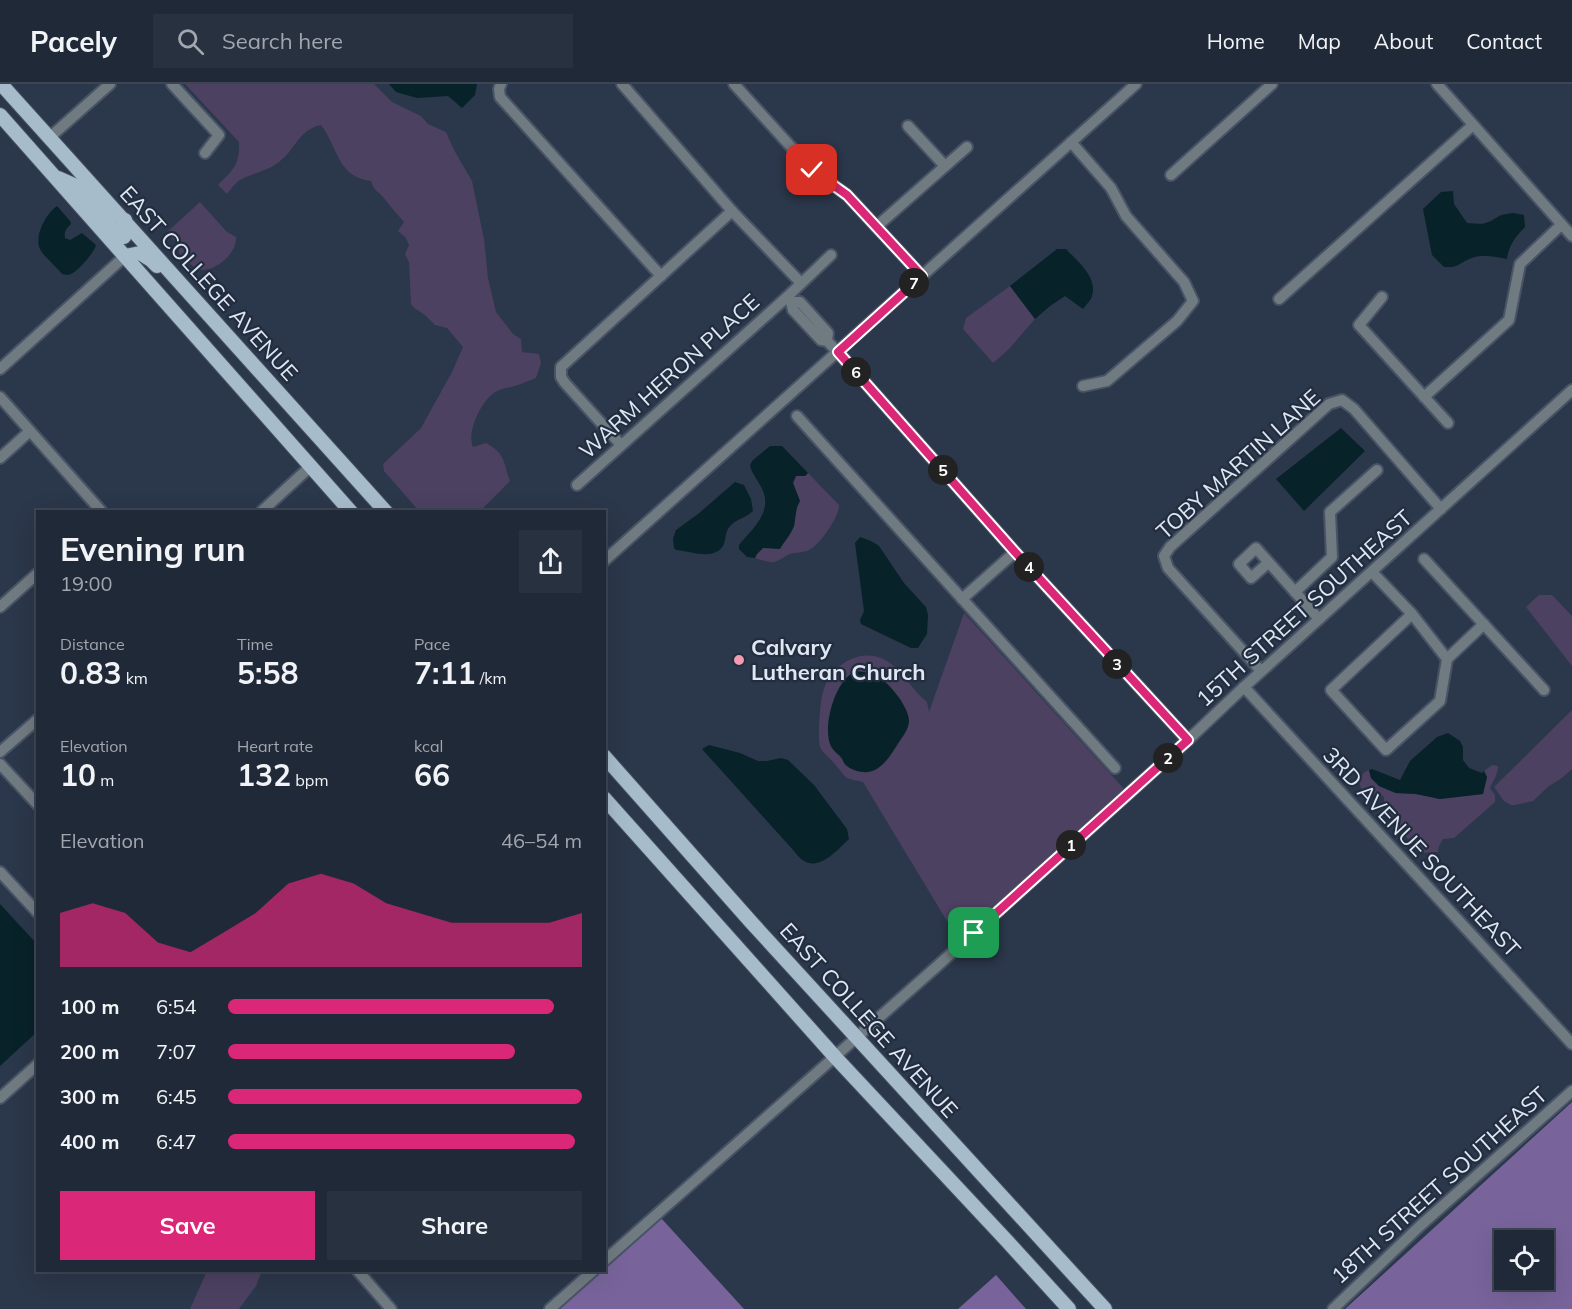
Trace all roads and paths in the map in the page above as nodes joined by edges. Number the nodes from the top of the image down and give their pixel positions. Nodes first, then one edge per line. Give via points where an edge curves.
1 (1, 84) edge
2 (110, 84) edge
3 (172, 84) edge
4 (501, 84) edge
5 (622, 84) edge
6 (734, 84) edge
7 (1136, 84) edge
8 (1272, 84) edge
9 (1437, 84) edge
10 (0, 115) edge
11 (1473, 125) junction
12 (908, 126) dead end
13 (49, 138) junction
14 (1071, 142) junction
15 (967, 147) dead end
16 (205, 153) dead end
17 (945, 166) junction
18 (1171, 175) dead end
19 (54, 176) junction
20 (732, 211) junction
21 (125, 220) junction
22 (1561, 225) junction
23 (876, 227) junction
24 (1572, 236) edge
25 (124, 237) junction
26 (831, 255) dead end
27 (125, 256) junction
28 (661, 276) junction
29 (922, 276) junction
30 (801, 283) junction
31 (1382, 297) dead end
32 (789, 299) junction
33 (1279, 299) dead end
34 (217, 323) junction
35 (838, 352) junction
36 (0, 369) edge
37 (1083, 386) dead end
38 (1572, 390) edge
39 (1424, 397) junction
40 (0, 398) edge
41 (797, 416) dead end
42 (1448, 423) dead end
43 (30, 431) junction
44 (621, 446) junction
45 (0, 458) edge
46 (311, 466) junction
47 (1377, 470) dead end
48 (577, 485) dead end
49 (1442, 509) junction
50 (100, 510) edge
51 (263, 510) edge
52 (349, 510) edge
53 (384, 510) edge
54 (1015, 552) junction
55 (606, 559) edge
56 (1424, 559) dead end
57 (1268, 563) junction
58 (1372, 572) junction
59 (36, 575) edge
60 (1295, 592) junction
61 (962, 599) junction
62 (0, 607) edge
63 (1412, 614) junction
64 (1319, 619) junction
65 (1484, 624) junction
66 (1447, 659) junction
67 (1261, 671) junction
68 (1244, 687) junction
69 (1544, 690) dead end
70 (36, 721) edge
71 (1188, 740) junction
72 (0, 752) edge
73 (606, 758) edge
74 (0, 764) edge
75 (1115, 768) dead end
76 (606, 800) edge
77 (36, 803) edge
78 (0, 872) edge
79 (36, 912) edge
80 (857, 1038) junction
81 (1572, 1044) edge
82 (836, 1058) junction
83 (36, 1066) edge
84 (1572, 1090) edge
85 (0, 1098) edge
86 (606, 1259) edge
87 (359, 1272) edge
88 (592, 1272) edge
89 (391, 1309) edge
90 (550, 1309) edge
91 (1069, 1309) edge
92 (1106, 1309) edge
93 (1333, 1309) edge

1 - 13 main road, EAST COLLEGE AVENUE
2 - 13 street
3 - 16 street via 219,135
4 - 28 street via 500,97
5 - 20 street
6 - 23 street via 812,170 847,195
7 - 14 street
8 - 18 street
9 - 11 street
10 - 19 main road, EAST COLLEGE AVENUE
11 - 22 street
11 - 33 street
12 - 17 street
13 - 21 main road, EAST COLLEGE AVENUE
14 - 29 street
14 - 37 street via 1111,188 1126,216 1184,282 1193,302 1177,321 1107,381
15 - 17 street
17 - 23 street
19 - 25 main road via 76,186
19 - 27 main road, EAST COLLEGE AVENUE
20 - 28 street
20 - 30 street
21 - 25 main road
21 - 34 main road, EAST COLLEGE AVENUE
22 - 24 street
22 - 39 street via 1520,264 1509,320
23 - 29 street
25 - 27 main road
26 - 30 street, WARM HERON PLACE
27 - 34 main road via 140,253 151,260 187,301
27 - 36 street
27 - 46 main road, EAST COLLEGE AVENUE
28 - 44 street via 561,367 565,383
29 - 35 street
30 - 32 street, WARM HERON PLACE
31 - 39 street via 1359,326
32 - 35 street via 800,302 828,333 827,340
32 - 44 street, WARM HERON PLACE
34 - 53 main road, EAST COLLEGE AVENUE
35 - 54 street
35 - 55 street
38 - 49 street, 15TH STREET SOUTHEAST
39 - 42 street
40 - 43 street
41 - 61 street
43 - 45 street
43 - 50 street
44 - 48 street, WARM HERON PLACE
46 - 51 street
46 - 52 main road, EAST COLLEGE AVENUE
47 - 60 street via 1330,512 1332,557
49 - 58 street, 15TH STREET SOUTHEAST
49 - 67 street, TOBY MARTIN LANE via 1354,409 1342,400 1329,404 1164,556 1168,568
54 - 61 street
54 - 71 street
56 - 65 street
57 - 57 street via 1256,548 1239,564 1251,578
57 - 60 street
58 - 63 street
58 - 64 street, 15TH STREET SOUTHEAST
59 - 62 street
60 - 64 street
61 - 75 street
63 - 66 street
63 - 66 street via 1331,690 1386,750 1440,701
64 - 67 street, 15TH STREET SOUTHEAST
65 - 66 street
65 - 69 street
67 - 68 street, 15TH STREET SOUTHEAST
68 - 71 street, 15TH STREET SOUTHEAST
68 - 81 street, 3RD AVENUE SOUTHEAST
70 - 72 street
71 - 80 street, 15TH STREET SOUTHEAST
73 - 80 main road, EAST COLLEGE AVENUE
74 - 77 street
76 - 82 main road
78 - 79 street
80 - 82 street, 15TH STREET SOUTHEAST
80 - 92 main road, EAST COLLEGE AVENUE
82 - 86 street, 15TH STREET SOUTHEAST
82 - 91 main road
83 - 85 street
84 - 93 street, 18TH STREET SOUTHEAST
87 - 89 street
88 - 90 street

